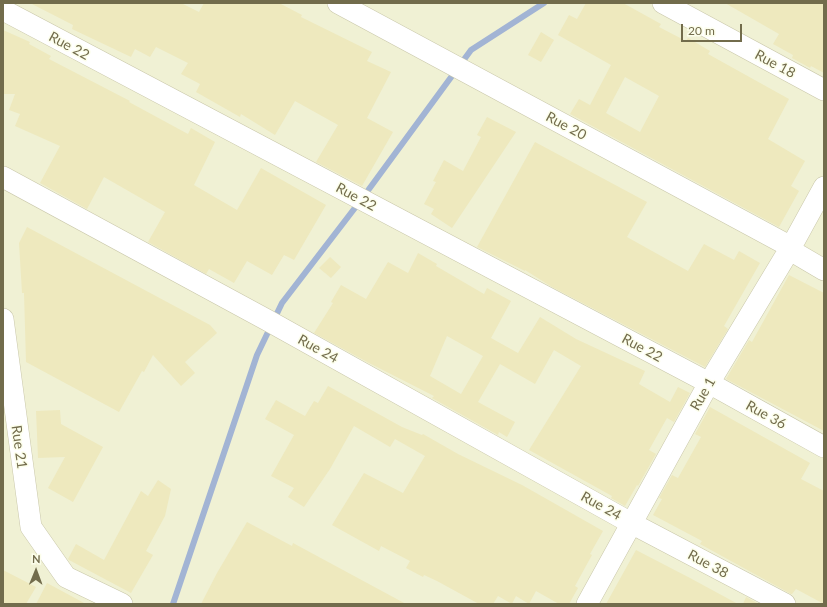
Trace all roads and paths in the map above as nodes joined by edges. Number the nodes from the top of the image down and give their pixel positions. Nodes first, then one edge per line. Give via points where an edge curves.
1 (338, 3) edge
2 (663, 3) edge
3 (3, 10) edge
4 (824, 90) edge
5 (3, 177) edge
6 (824, 187) edge
7 (790, 249) junction
8 (824, 270) edge
9 (3, 319) edge
10 (709, 383) junction
11 (824, 447) edge
12 (631, 523) junction
13 (122, 604) edge
14 (587, 604) edge
15 (785, 604) edge

1 - 7 street, Rue 20
2 - 4 street, Rue 18
3 - 10 street, Rue 22
5 - 12 street, Rue 24
6 - 7 street, Rue 1
7 - 8 street, Rue 20
7 - 10 street, Rue 1
9 - 13 street, Rue 21 via 31,527 66,577
10 - 11 street, Rue 36
10 - 12 street, Rue 1
12 - 14 street, Rue 1
12 - 15 street, Rue 38

